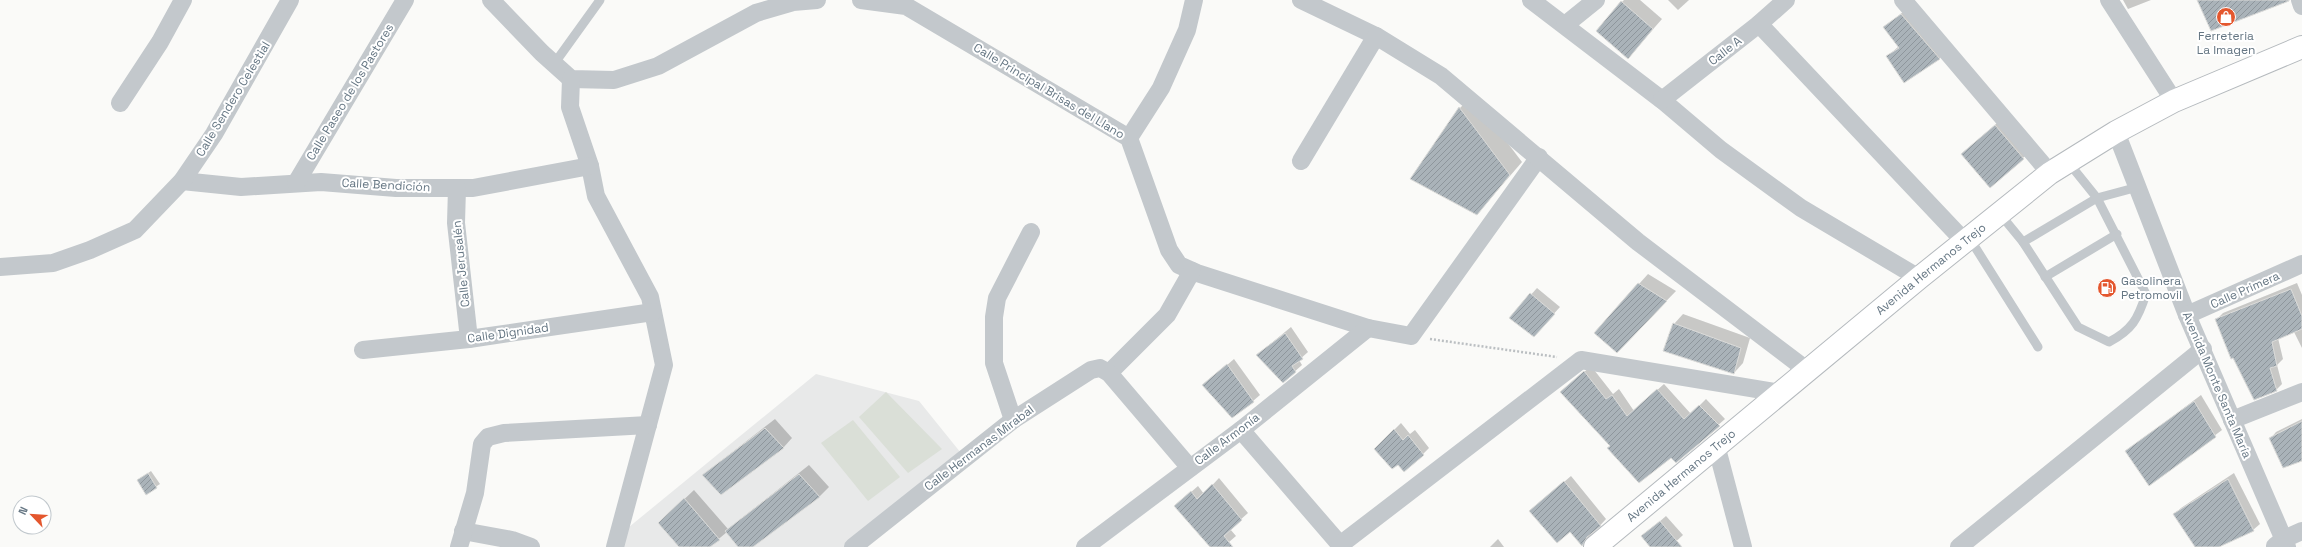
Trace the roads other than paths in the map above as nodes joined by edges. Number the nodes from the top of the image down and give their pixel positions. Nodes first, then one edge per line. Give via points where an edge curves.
1 (183, 0) edge
2 (290, 0) edge
3 (405, 0) edge
4 (491, 0) edge
5 (600, 0) edge
6 (817, 0) edge
7 (861, 0) edge
8 (1194, 0) edge
9 (1302, 0) edge
10 (1531, 0) edge
11 (1596, 0) edge
12 (1786, 0) edge
13 (1904, 0) edge
14 (2109, 0) edge
15 (2300, 0) edge
16 (907, 3) edge
17 (2302, 6) edge
18 (1759, 24) junction
19 (1566, 25) junction
20 (1376, 36) junction
21 (2302, 47) edge
22 (554, 64) junction
23 (571, 79) junction
24 (1662, 100) junction
25 (2174, 101) junction
26 (120, 103) dead end
27 (2116, 132) junction
28 (1129, 138) junction
29 (1539, 157) junction
30 (1301, 161) dead end
31 (2068, 162) junction
32 (590, 166) junction
33 (2050, 173) junction
34 (182, 181) junction
35 (296, 183) junction
36 (457, 188) junction
37 (2138, 188) junction
38 (2097, 198) junction
39 (2000, 214) junction
40 (1031, 232) dead end
41 (2117, 234) junction
42 (1968, 240) junction
43 (2023, 242) junction
44 (2302, 264) edge
45 (0, 267) edge
46 (1192, 271) junction
47 (2045, 277) junction
48 (1919, 278) junction
49 (653, 312) junction
50 (2187, 315) junction
51 (1368, 328) junction
52 (469, 339) junction
53 (2038, 347) dead end
54 (2203, 349) junction
55 (363, 350) dead end
56 (1808, 370) junction
57 (1109, 373) junction
58 (2302, 392) edge
59 (1781, 393) junction
60 (1013, 420) junction
61 (2232, 420) junction
62 (648, 425) junction
63 (1241, 430) junction
64 (1716, 445) junction
65 (1190, 468) junction
66 (2302, 531) edge
67 (461, 539) edge
68 (2282, 544) edge
69 (1341, 546) edge
70 (531, 547) edge
71 (615, 547) edge
72 (853, 547) edge
73 (1085, 547) edge
74 (1595, 547) edge
75 (1743, 547) edge
76 (1959, 547) edge

1 - 26 street via 160,42
2 - 34 street, Calle Sendero Celestial via 214,134
3 - 35 street, Calle Paseo de los Pastores
4 - 22 street
5 - 22 lane
6 - 23 street via 793,2 756,13 658,66 614,80
7 - 16 street, Calle Principal Brisas del Llano
8 - 28 street via 1187,30 1161,88
9 - 20 street
10 - 19 street
11 - 19 street
12 - 18 street, Calle A
13 - 33 street
14 - 25 street
15 - 17 street
16 - 28 street, Calle Principal Brisas del Llano
18 - 24 street, Calle A
18 - 42 street
19 - 24 street
20 - 29 street via 1441,76
20 - 30 street
21 - 25 main road, Avenida Hermanos Trejo
22 - 23 street
23 - 32 street via 570,107
24 - 48 street via 1721,150 1801,208
25 - 27 main road, Avenida Hermanos Trejo
27 - 31 main road, Avenida Hermanos Trejo
27 - 37 street, Avenida Monte Santa María
28 - 46 street, Calle Principal Brisas del Llano via 1169,250 1179,264
29 - 51 street, Calle Principal Brisas del Llano via 1411,336
29 - 56 street via 1638,242
31 - 33 main road, Avenida Hermanos Trejo
31 - 38 lane
32 - 36 street, Calle Bendición via 473,188
32 - 49 street via 596,196 650,297
33 - 39 main road, Avenida Hermanos Trejo
34 - 35 street, Calle Bendición via 242,187
34 - 45 street, Calle Sendero Celestial via 135,230 53,263
35 - 36 street, Calle Bendición
36 - 52 street, Calle Jerusalén via 456,222
37 - 38 lane
37 - 50 street, Avenida Monte Santa María
38 - 41 lane
38 - 43 lane
39 - 42 main road, Avenida Hermanos Trejo
39 - 43 lane
40 - 60 street via 997,298 994,317 994,363
41 - 47 lane
41 - 47 lane via 2146,294 2139,315 2125,334 2109,342 2078,327
42 - 48 main road, Avenida Hermanos Trejo
42 - 53 lane
43 - 47 lane
44 - 50 street, Calle Primera
46 - 51 street, Calle Principal Brisas del Llano
46 - 57 street via 1167,315
48 - 56 main road, Avenida Hermanos Trejo
49 - 52 street, Calle Dignidad
49 - 62 street via 664,365
50 - 54 street, Avenida Monte Santa María
51 - 63 street, Calle Armonía
52 - 55 street, Calle Dignidad
54 - 61 street, Avenida Monte Santa María
54 - 76 street
56 - 59 main road, Avenida Hermanos Trejo
57 - 60 street, Calle Hermanas Mirabal via 1100,368 1091,370
57 - 65 street
58 - 61 street
59 - 64 main road, Avenida Hermanos Trejo
59 - 69 street via 1581,360
60 - 72 street, Calle Hermanas Mirabal
61 - 68 street, Avenida Monte Santa María
62 - 67 street via 504,433 488,437 482,444 475,493
62 - 71 street
63 - 65 street, Calle Armonía
63 - 69 street
64 - 74 main road, Avenida Hermanos Trejo
64 - 75 street
65 - 73 street, Calle Armonía
66 - 68 street
67 - 70 street via 512,540

